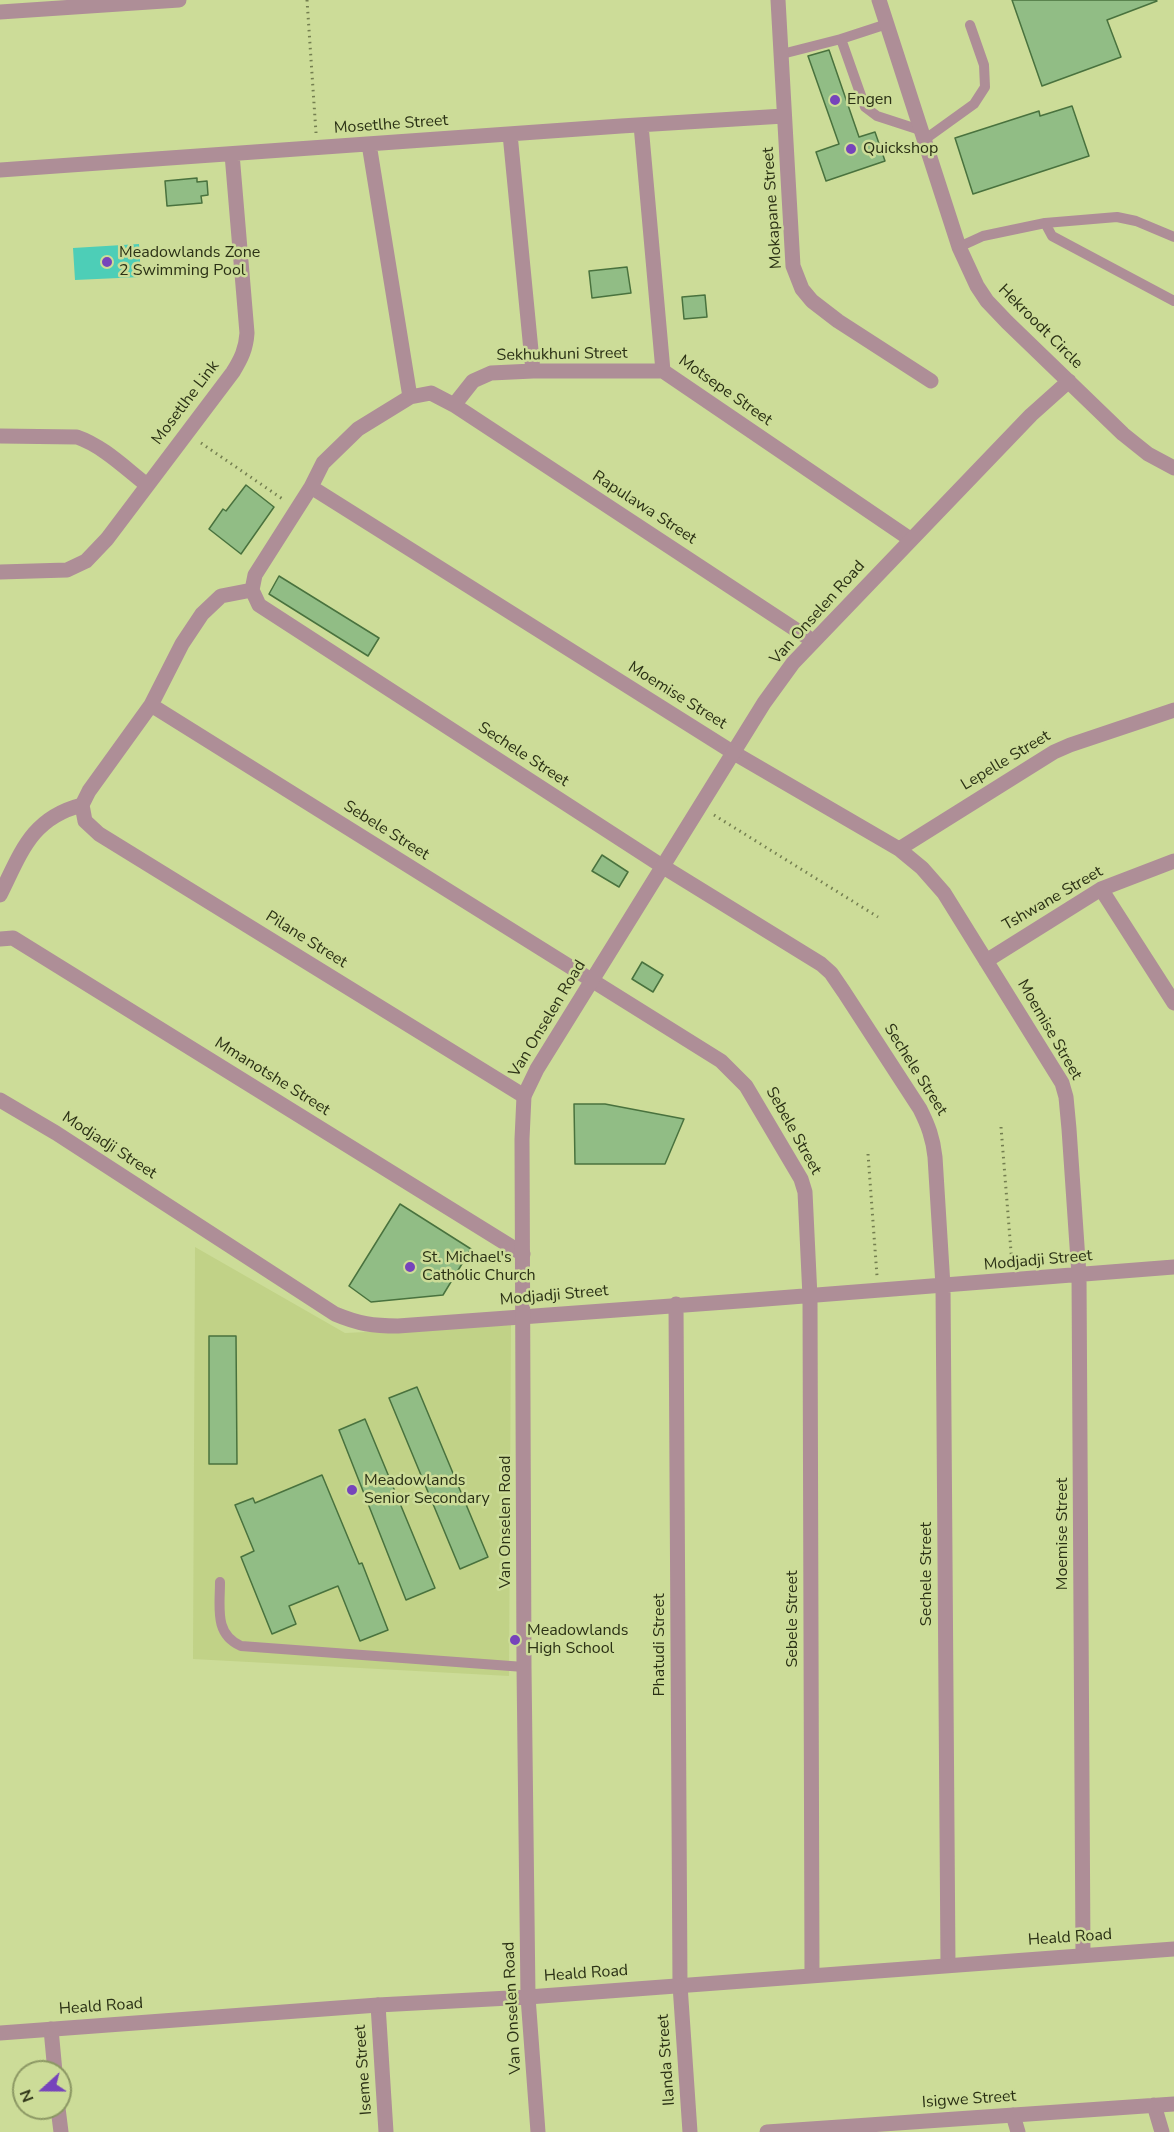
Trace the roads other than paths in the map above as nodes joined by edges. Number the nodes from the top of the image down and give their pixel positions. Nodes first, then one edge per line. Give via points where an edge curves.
1 (178, 0) edge
2 (778, 0) edge
3 (879, 0) edge
4 (0, 12) edge
5 (887, 24) junction
6 (970, 25) dead end
7 (841, 39) junction
8 (782, 54) junction
9 (784, 116) junction
10 (640, 125) junction
11 (510, 134) junction
12 (922, 135) junction
13 (369, 144) junction
14 (232, 154) junction
15 (0, 170) edge
16 (1045, 223) junction
17 (1174, 237) edge
18 (959, 247) junction
19 (1174, 301) edge
20 (533, 371) junction
21 (663, 371) junction
22 (932, 381) dead end
23 (1069, 381) junction
24 (410, 397) junction
25 (454, 405) junction
26 (0, 436) edge
27 (1174, 468) edge
28 (147, 485) junction
29 (311, 487) junction
30 (910, 539) junction
31 (0, 572) edge
32 (252, 590) junction
33 (813, 641) junction
34 (151, 705) junction
35 (1174, 710) edge
36 (734, 753) junction
37 (82, 805) junction
38 (899, 849) junction
39 (1174, 861) edge
40 (662, 866) junction
41 (1101, 889) junction
42 (0, 895) edge
43 (0, 939) edge
44 (986, 961) junction
45 (592, 981) junction
46 (1174, 1004) edge
47 (524, 1096) junction
48 (0, 1100) edge
49 (523, 1254) junction
50 (1174, 1267) edge
51 (1079, 1275) junction
52 (943, 1286) junction
53 (810, 1297) junction
54 (676, 1304) junction
55 (524, 1316) junction
56 (220, 1582) dead end
57 (524, 1667) junction
58 (1174, 1949) edge
59 (1083, 1955) junction
60 (948, 1965) junction
61 (812, 1975) junction
62 (680, 1985) junction
63 (528, 1997) junction
64 (378, 2005) junction
65 (51, 2029) junction
66 (0, 2033) edge
67 (54, 2060) edge
68 (1174, 2104) edge
69 (1154, 2105) junction
70 (1013, 2115) junction
71 (386, 2132) edge
72 (538, 2132) edge
73 (690, 2132) edge
74 (767, 2132) edge
75 (1018, 2132) edge
76 (1162, 2132) edge

1 - 4 street
2 - 8 street, Mokapane Street
3 - 5 street, Hekroodt Circle
5 - 7 lane
5 - 12 street, Hekroodt Circle
6 - 12 lane via 984,65 985,87 974,104 948,124
7 - 8 lane
7 - 12 lane via 866,107 877,116
8 - 9 street, Mokapane Street
9 - 10 street, Mosetlhe Street
9 - 22 street, Mokapane Street via 793,266 802,289 838,321
10 - 11 street, Mosetlhe Street
10 - 21 street, Motsepe Street
11 - 13 street, Mosetlhe Street
11 - 20 street
12 - 18 street, Hekroodt Circle
13 - 14 street, Mosetlhe Street
13 - 24 street
14 - 15 street, Mosetlhe Street
14 - 28 street, Mosetlhe Link via 246,346 233,372
16 - 17 lane via 1117,217
16 - 18 lane via 983,236
16 - 19 lane via 1052,236
18 - 23 street, Hekroodt Circle via 987,301
20 - 21 street, Sekhukhuni Street
20 - 25 street, Sekhukhuni Street via 490,373 473,381
21 - 30 street, Motsepe Street
23 - 27 street, Hekroodt Circle via 1123,434
23 - 30 street, Van Onselen Road
24 - 25 street via 431,393
24 - 29 street via 337,447 323,463
25 - 33 street, Rapulawa Street
26 - 28 street via 77,437 103,450
28 - 31 street, Mosetlhe Link via 91,557 78,567
29 - 32 street via 255,575
29 - 36 street, Moemise Street
30 - 33 street, Van Onselen Road
32 - 34 street via 221,596 202,614
32 - 40 street, Sechele Street via 259,605
33 - 36 street, Van Onselen Road via 778,684
34 - 37 street
34 - 45 street, Sebele Street
35 - 38 street, Lepelle Street via 1054,752
36 - 38 street, Moemise Street
36 - 40 street, Van Onselen Road
37 - 42 street via 49,819 27,840
37 - 47 street, Pilane Street via 85,821 99,834
38 - 44 street, Moemise Street via 944,893
39 - 41 street, Tshwane Street
40 - 45 street, Van Onselen Road
40 - 52 street, Sechele Street via 821,964 844,992 930,1127
41 - 44 street, Tshwane Street
41 - 46 street
43 - 49 street, Mmanotshe Street via 14,938
44 - 51 street, Moemise Street via 1062,1083
45 - 47 street, Van Onselen Road
45 - 53 street, Sebele Street via 721,1061 746,1086 789,1156 805,1192
47 - 49 street, Van Onselen Road
48 - 55 street, Modjadji Street via 335,1314 355,1323 398,1326
49 - 55 street, Van Onselen Road
50 - 51 street, Modjadji Street
51 - 52 street, Modjadji Street
51 - 59 street, Moemise Street
52 - 53 street, Modjadji Street
52 - 60 street, Sechele Street
53 - 54 street, Modjadji Street
53 - 61 street, Sebele Street
54 - 55 street, Modjadji Street
54 - 62 street, Phatudi Street
55 - 57 street, Van Onselen Road
56 - 57 lane via 224,1634 241,1647
57 - 63 street, Van Onselen Road
58 - 59 street, Heald Road
59 - 60 street, Heald Road
60 - 61 street, Heald Road
61 - 62 street, Heald Road
62 - 63 street, Heald Road
62 - 73 street, Ilanda Street
63 - 64 street, Heald Road
63 - 72 street, Van Onselen Road
64 - 65 street, Heald Road
64 - 71 street, Iseme Street
65 - 66 street, Heald Road
65 - 67 street
68 - 69 street, Isigwe Street
69 - 70 street, Isigwe Street
69 - 76 street
70 - 74 street, Isigwe Street
70 - 75 street

